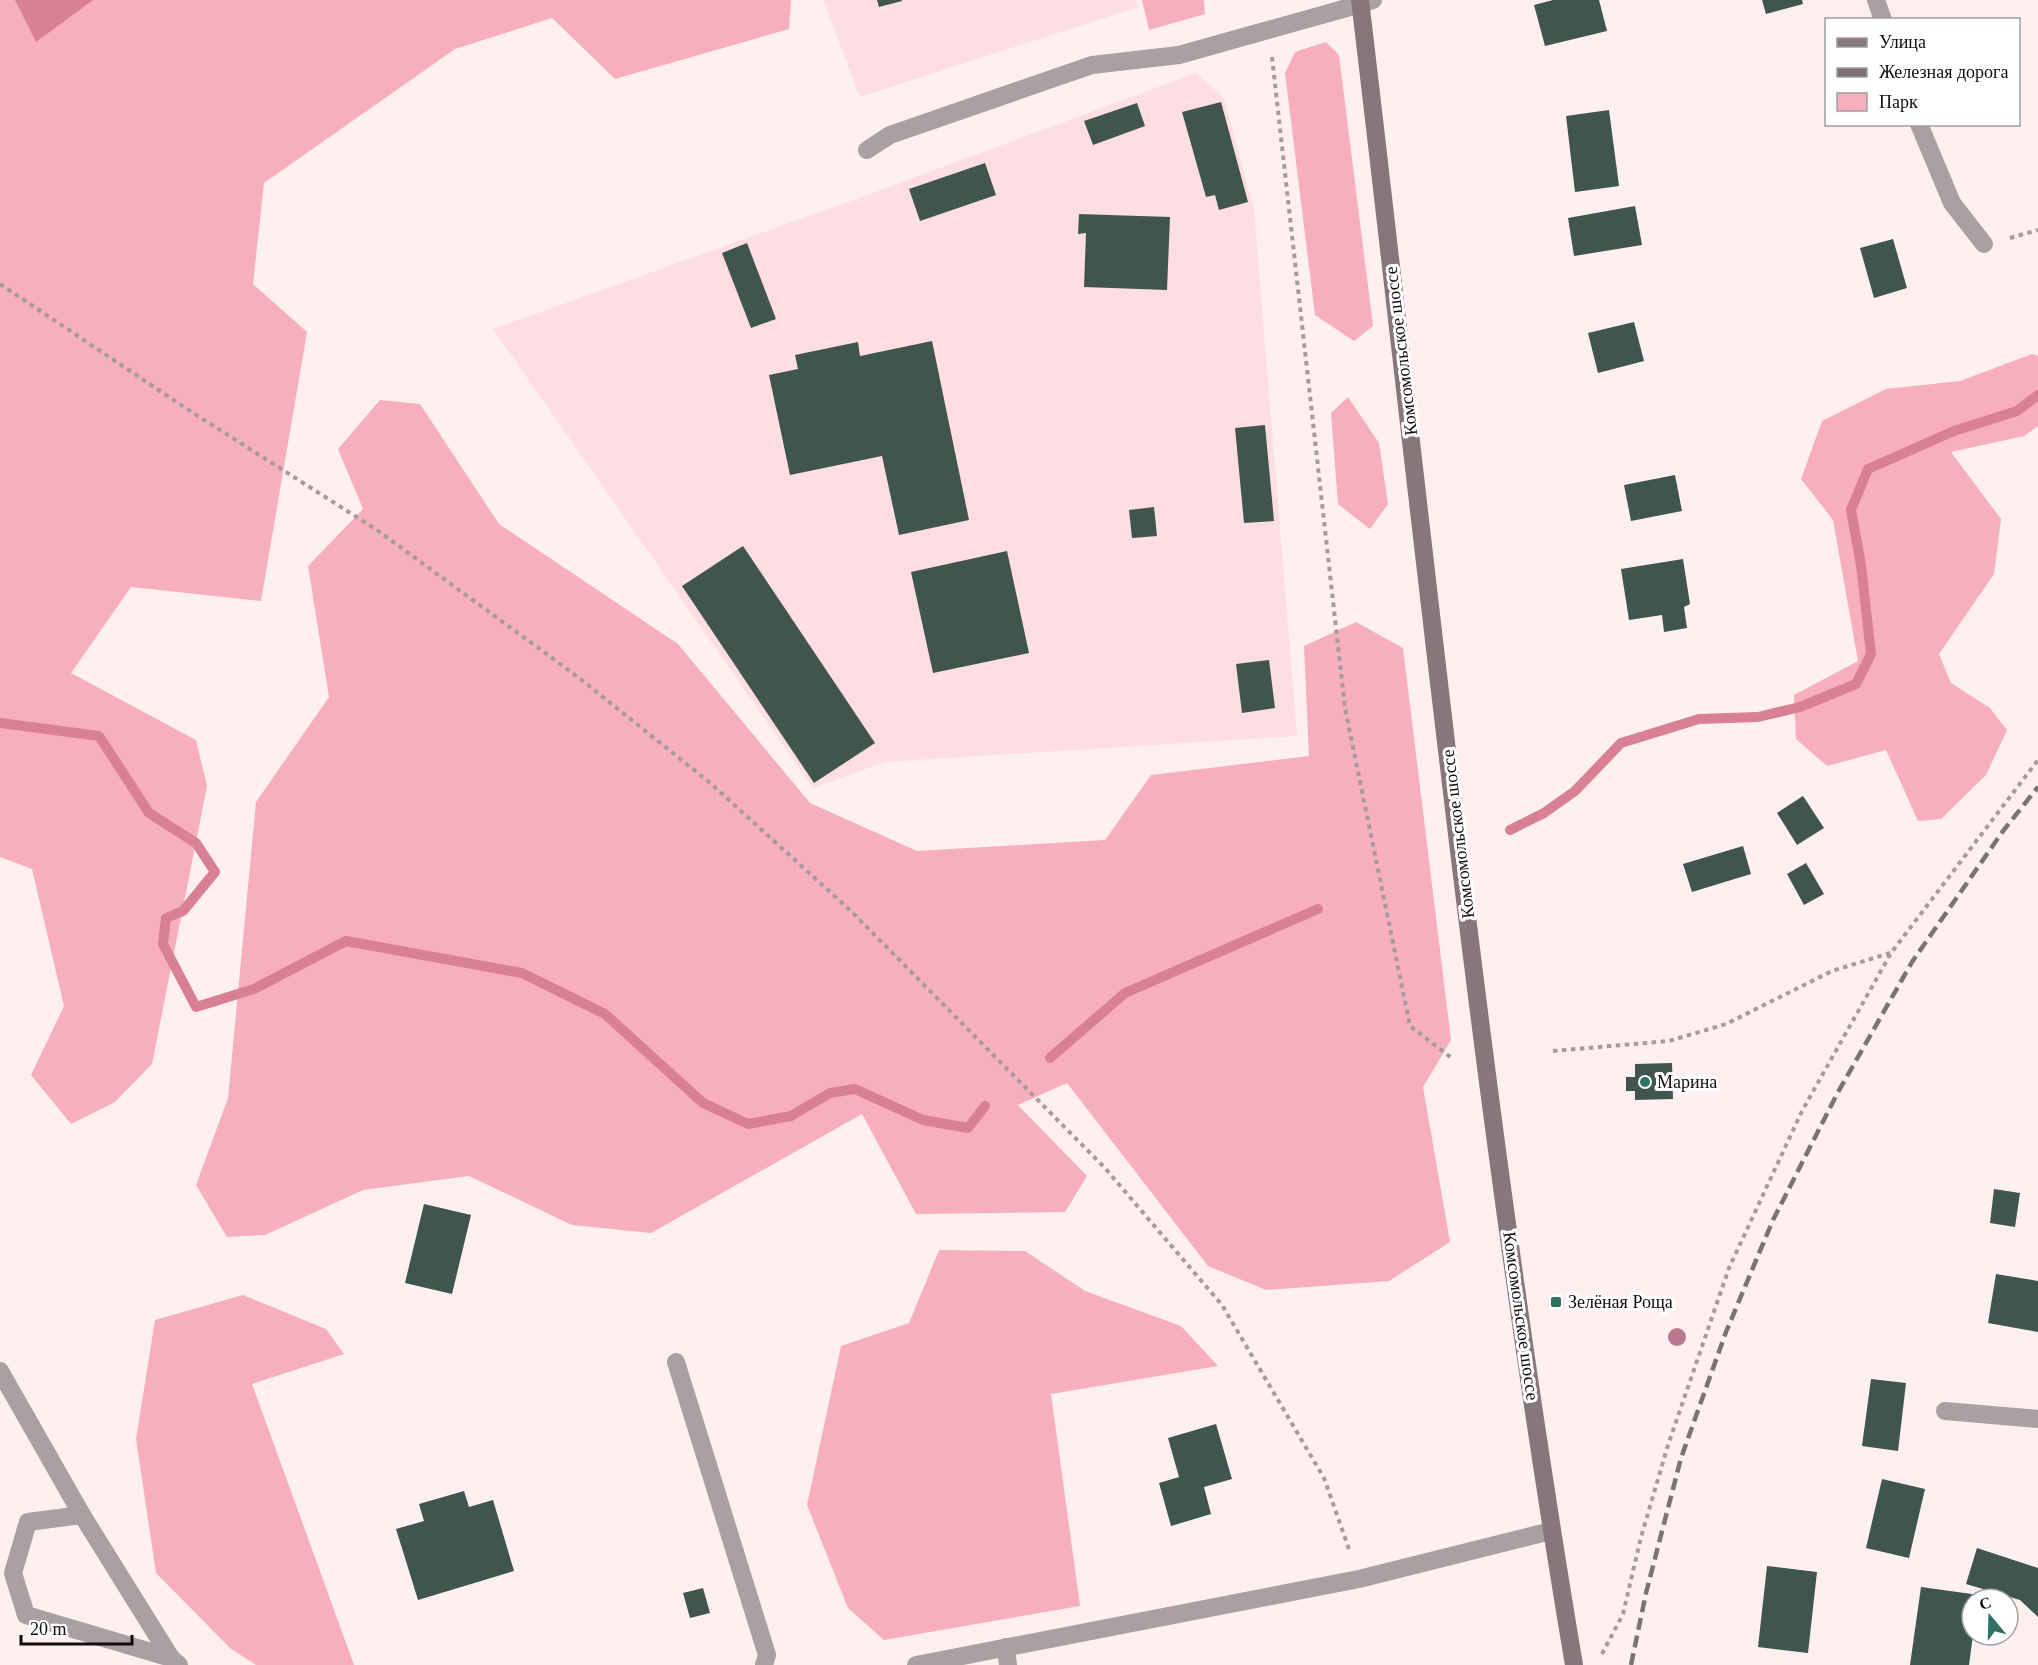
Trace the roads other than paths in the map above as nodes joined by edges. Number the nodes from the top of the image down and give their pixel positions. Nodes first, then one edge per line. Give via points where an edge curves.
1 (1876, 0) edge
2 (1365, 1) edge
3 (1881, 18) edge
4 (1920, 126) edge
5 (867, 150) dead end
6 (1984, 244) dead end
7 (676, 1362) dead end
8 (0, 1371) edge
9 (1945, 1412) dead end
10 (2038, 1419) edge
11 (82, 1515) junction
12 (1551, 1531) junction
13 (1007, 1656) edge
14 (175, 1662) edge
15 (764, 1665) edge
16 (916, 1665) edge
17 (1574, 1665) edge

1 - 3 street
2 - 5 street via 1179,55 1092,65 890,135
2 - 12 main road, Комсомольское шоссе via 1484,1056
4 - 6 street via 1952,203
7 - 15 street via 767,1655
8 - 11 street
9 - 10 street
11 - 14 street
11 - 14 street via 28,1522 13,1572 26,1616
12 - 13 street via 1359,1579
12 - 17 main road, Комсомольское шоссе
13 - 16 street

